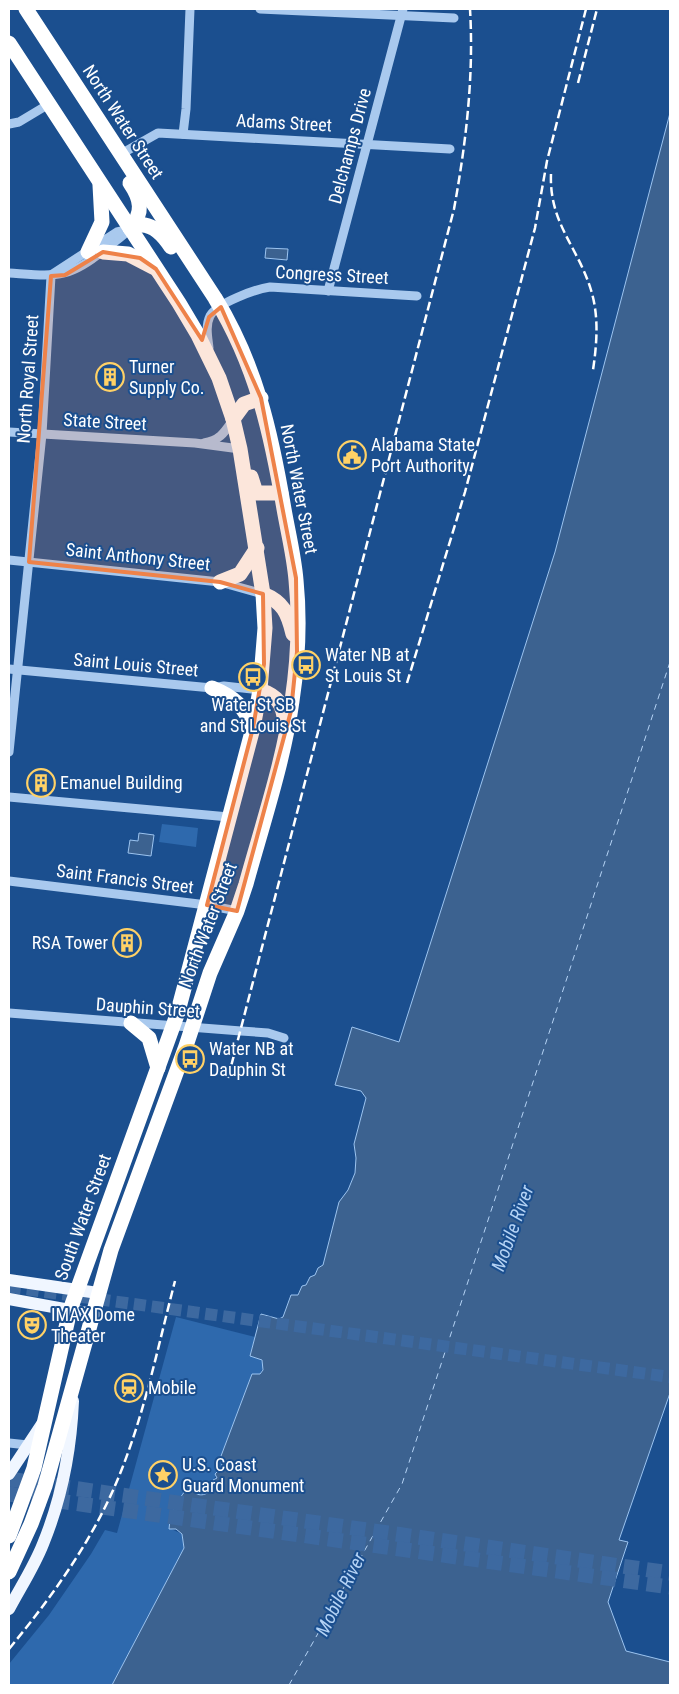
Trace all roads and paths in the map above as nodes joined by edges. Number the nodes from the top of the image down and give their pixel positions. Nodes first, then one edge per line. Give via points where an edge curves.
1 (26, 9) edge
2 (190, 9) edge
3 (260, 9) edge
4 (402, 12) edge
5 (454, 18) dead end
6 (9, 43) edge
7 (84, 96) junction
8 (49, 104) junction
9 (9, 124) edge
10 (183, 134) junction
11 (367, 144) junction
12 (450, 149) dead end
13 (121, 154) junction
14 (99, 181) junction
15 (130, 228) junction
16 (96, 252) junction
17 (156, 268) junction
18 (9, 273) edge
19 (51, 276) junction
20 (328, 292) junction
21 (212, 293) junction
22 (416, 296) dead end
23 (221, 307) junction
24 (210, 358) junction
25 (261, 398) junction
26 (233, 419) junction
27 (9, 432) edge
28 (42, 434) junction
29 (198, 444) junction
30 (240, 449) junction
31 (281, 493) junction
32 (257, 548) junction
33 (9, 560) edge
34 (29, 562) junction
35 (220, 582) junction
36 (263, 594) junction
37 (297, 652) junction
38 (296, 668) junction
39 (13, 669) edge
40 (212, 688) junction
41 (260, 690) junction
42 (254, 728) junction
43 (286, 731) junction
44 (9, 752) edge
45 (9, 797) edge
46 (229, 817) junction
47 (9, 880) edge
48 (207, 905) junction
49 (237, 911) junction
50 (9, 1013) edge
51 (130, 1023) junction
52 (173, 1026) junction
53 (191, 1028) junction
54 (284, 1038) dead end
55 (158, 1068) junction
56 (9, 1280) edge
57 (76, 1290) junction
58 (98, 1293) junction
59 (9, 1299) edge
60 (70, 1310) junction
61 (92, 1314) junction
62 (74, 1384) junction
63 (45, 1418) junction
64 (9, 1443) edge
65 (28, 1444) junction
66 (9, 1474) edge
67 (9, 1536) edge
68 (9, 1572) edge
69 (9, 1609) edge

1 - 7 highway, North Water Street
2 - 10 street
3 - 4 street
4 - 5 street
4 - 11 street, Delchamps Drive
6 - 8 highway, North Water Street
7 - 13 highway, North Water Street
7 - 15 highway via 94,127 138,196 139,216
8 - 9 street
8 - 14 highway, North Water Street
10 - 11 street, Adams Street
10 - 13 street, Adams Street via 158,132
11 - 12 street, Adams Street
11 - 20 street, Delchamps Drive
13 - 21 highway, North Water Street
14 - 15 highway, North Water Street
14 - 16 highway via 102,222
15 - 16 street via 118,232
15 - 16 street via 124,237
15 - 17 highway, North Water Street
15 - 21 highway via 142,225 160,232 188,271
16 - 17 highway via 128,254
16 - 19 street
16 - 19 street via 65,274
17 - 24 highway, North Water Street
18 - 19 street
19 - 28 street, North Royal Street
20 - 22 street, Congress Street
20 - 23 street, Congress Street via 270,287 246,293
21 - 23 highway, North Water Street
23 - 24 street via 213,312 207,324
23 - 25 highway, North Water Street
24 - 26 highway, North Water Street
25 - 26 highway via 244,404
25 - 31 highway, North Water Street
26 - 29 street, State Street via 217,440
26 - 30 highway, North Water Street
27 - 28 street, State Street
28 - 29 street, State Street
28 - 34 street, North Royal Street
29 - 30 street, State Street
30 - 31 highway via 248,462 255,492
30 - 32 highway, North Water Street
31 - 37 highway, North Water Street via 296,578
32 - 35 highway via 240,574
32 - 36 highway, North Water Street
33 - 34 street, Saint Anthony Street
34 - 35 street, Saint Anthony Street
34 - 39 street, North Royal Street
35 - 36 street, Saint Anthony Street
36 - 37 highway via 278,601 286,612
36 - 41 highway, North Water Street via 265,628
37 - 38 highway, North Water Street
38 - 41 highway via 284,687
38 - 43 highway, North Water Street
39 - 40 street, Saint Louis Street
39 - 44 street, North Royal Street
40 - 41 street, Saint Louis Street
40 - 42 highway via 238,701
41 - 42 highway, North Water Street
41 - 43 highway via 277,697 282,705
42 - 46 highway, North Water Street
43 - 49 highway, North Water Street via 262,829
45 - 46 street
46 - 48 highway, North Water Street
47 - 48 street, Saint Francis Street
48 - 49 street, Saint Francis Street
48 - 52 highway, North Water Street
49 - 53 highway, North Water Street via 210,972
50 - 51 street, Dauphin Street
51 - 52 street, Dauphin Street
51 - 55 highway via 149,1038
52 - 53 street, Dauphin Street
52 - 55 highway, South Water Street
53 - 54 street, Dauphin Street via 268,1033
53 - 58 highway
55 - 57 highway, South Water Street
56 - 57 main road
57 - 58 main road
57 - 60 highway, South Water Street
58 - 61 highway
59 - 60 main road
60 - 61 main road
60 - 63 highway, South Water Street
61 - 62 highway
62 - 68 highway via 45,1486
62 - 69 main road via 68,1450 58,1496 43,1544
63 - 65 main road, South Water Street
63 - 67 highway via 30,1482
64 - 65 street
65 - 66 main road, South Water Street

